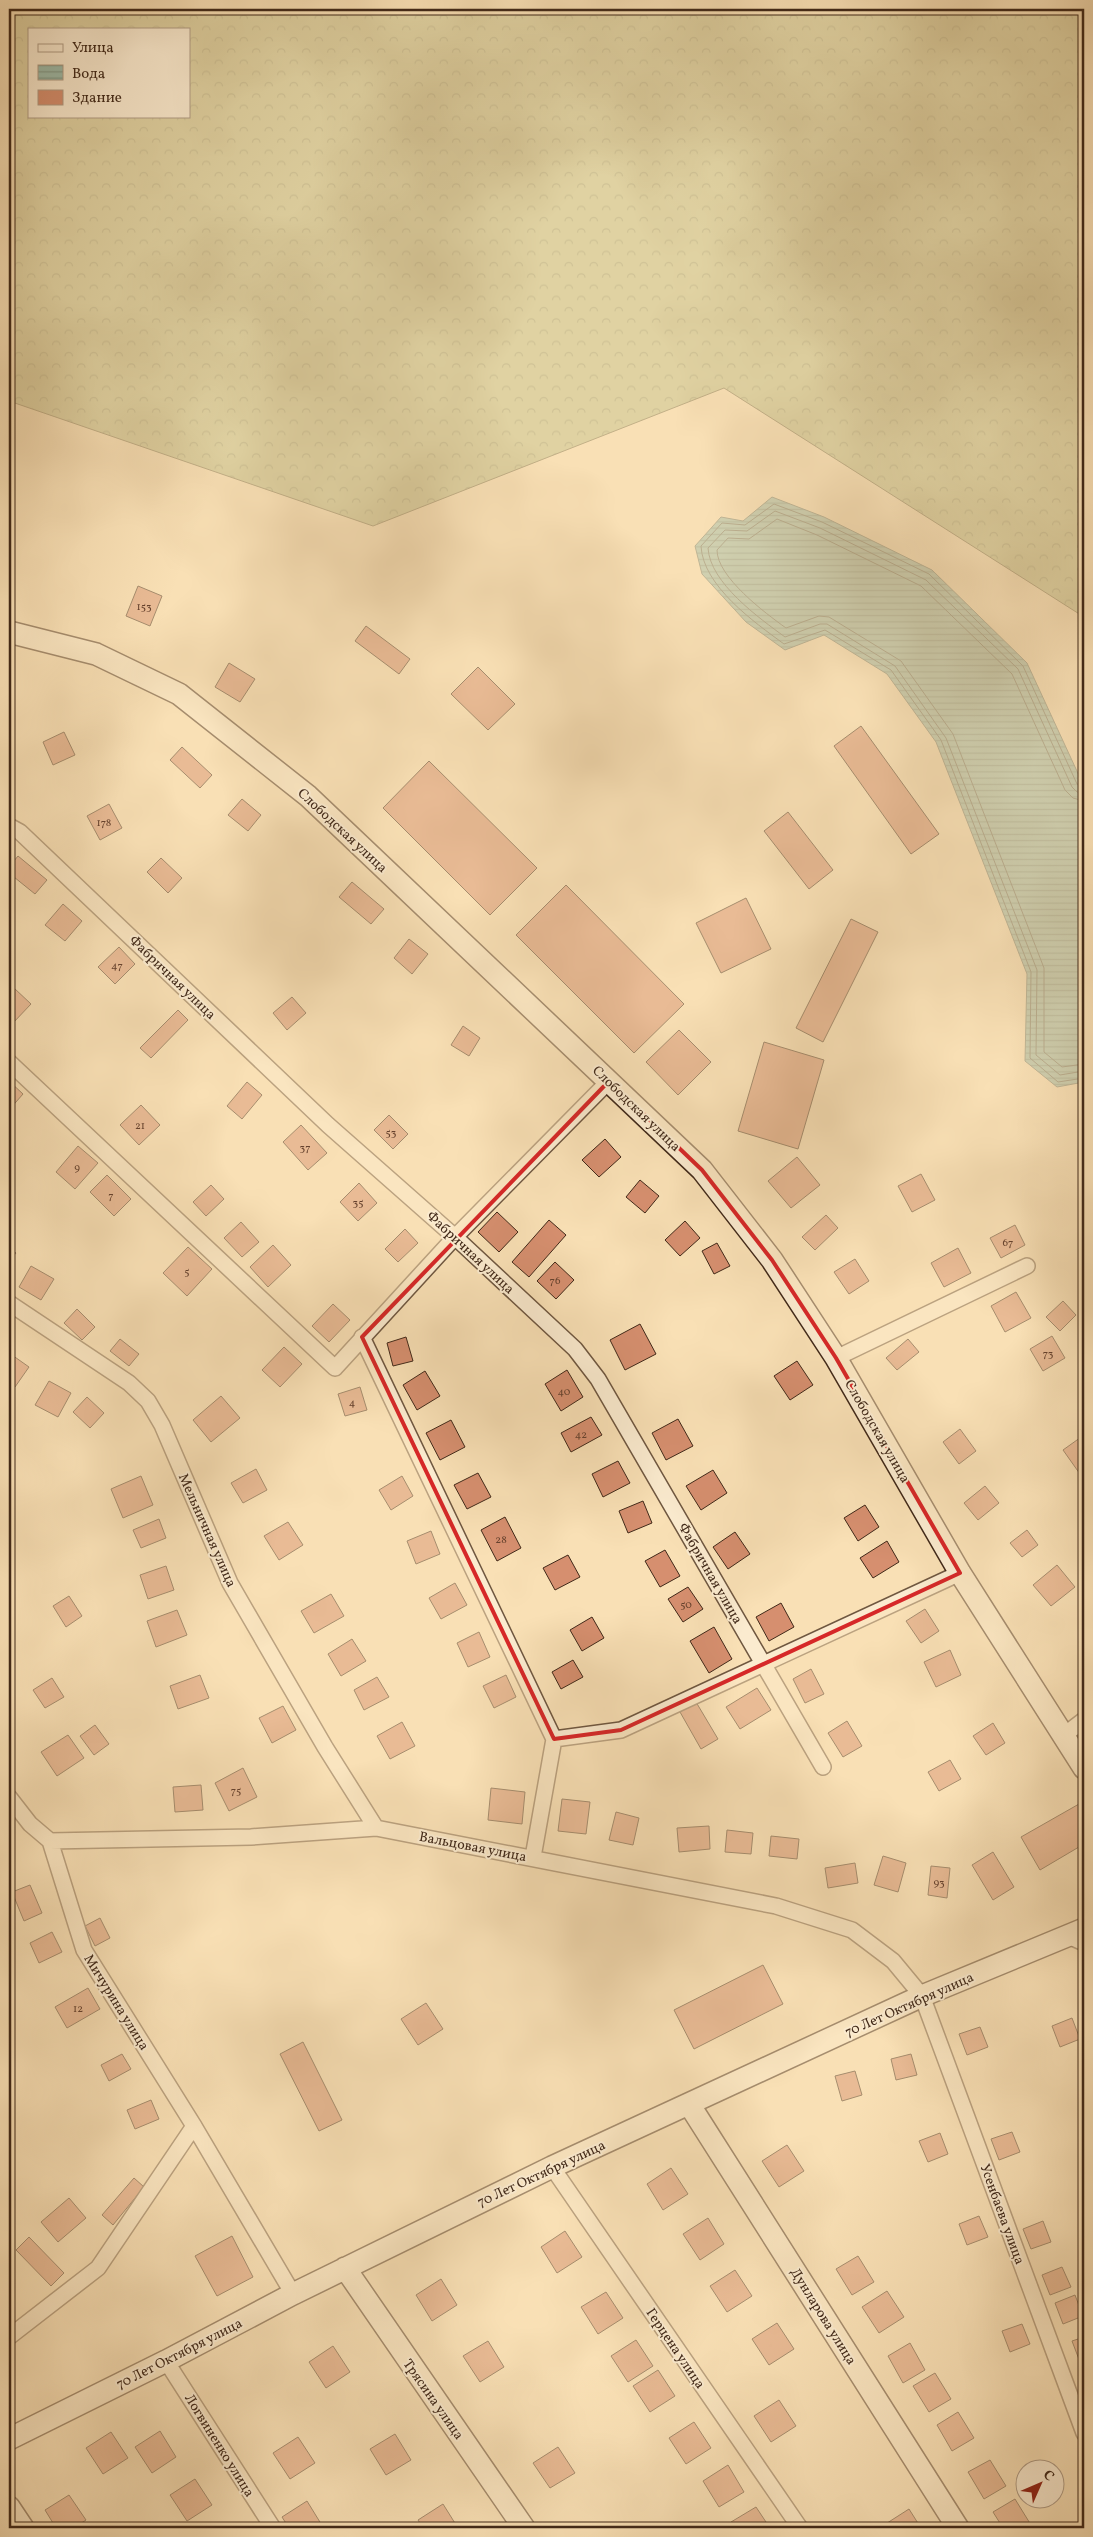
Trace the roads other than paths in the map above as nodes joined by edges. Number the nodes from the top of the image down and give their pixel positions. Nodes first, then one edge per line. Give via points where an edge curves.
1 (9, 632) edge
2 (9, 826) edge
3 (9, 1062) edge
4 (609, 1081) junction
5 (456, 1237) junction
6 (1027, 1266) dead end
7 (9, 1303) edge
8 (362, 1337) junction
9 (836, 1358) junction
10 (960, 1573) junction
11 (764, 1665) junction
12 (1084, 1720) edge
13 (1063, 1736) junction
14 (554, 1740) junction
15 (823, 1767) dead end
16 (1084, 1768) edge
17 (9, 1797) edge
18 (376, 1828) junction
19 (50, 1841) junction
20 (533, 1857) junction
21 (1079, 1936) edge
22 (922, 1996) junction
23 (689, 2104) junction
24 (194, 2126) junction
25 (552, 2167) junction
26 (345, 2268) junction
27 (293, 2294) junction
28 (9, 2337) edge
29 (166, 2361) junction
30 (1084, 2433) edge
31 (9, 2439) edge
32 (9, 2507) edge
33 (23, 2528) edge
34 (273, 2528) edge
35 (524, 2528) edge
36 (800, 2528) edge
37 (958, 2528) edge

1 - 4 street, Слободская улица via 96,654 179,694 308,796
2 - 5 street, Фабричная улица via 20,832 328,1125
3 - 8 street via 335,1368
4 - 5 street
4 - 9 street, Слободская улица via 702,1170 772,1260
5 - 8 street
5 - 11 street, Фабричная улица via 575,1350 598,1379
6 - 9 street
7 - 18 street, Мельничная улица via 128,1383 148,1401 162,1425 230,1583
8 - 14 street
9 - 10 street, Слободская улица
10 - 11 street
10 - 13 street, Слободская улица
11 - 14 street via 621,1730
11 - 15 street, Фабричная улица
12 - 13 street
13 - 16 street, Слободская улица
14 - 20 street
17 - 19 street via 30,1824
18 - 19 street, Вальцовая улица via 251,1837
18 - 20 street, Вальцовая улица
19 - 24 street, Мичурина улица via 84,1950
20 - 22 street, Вальцовая улица via 776,1906 852,1930 893,1961
21 - 22 street, 70 Лет Октября улица
22 - 23 street, 70 Лет Октября улица
22 - 30 street, Усенбаева улица
23 - 25 street, 70 Лет Октября улица
23 - 37 street, Дунларова улица
24 - 27 street, Мичурина улица
24 - 28 street via 98,2268
25 - 26 street, 70 Лет Октября улица
25 - 36 street, Герцена улица
26 - 27 street, 70 Лет Октября улица
26 - 35 street, Трясина улица
27 - 29 street, 70 Лет Октября улица
29 - 31 street, 70 Лет Октября улица
29 - 34 street, Логвиненко улица
32 - 33 street

